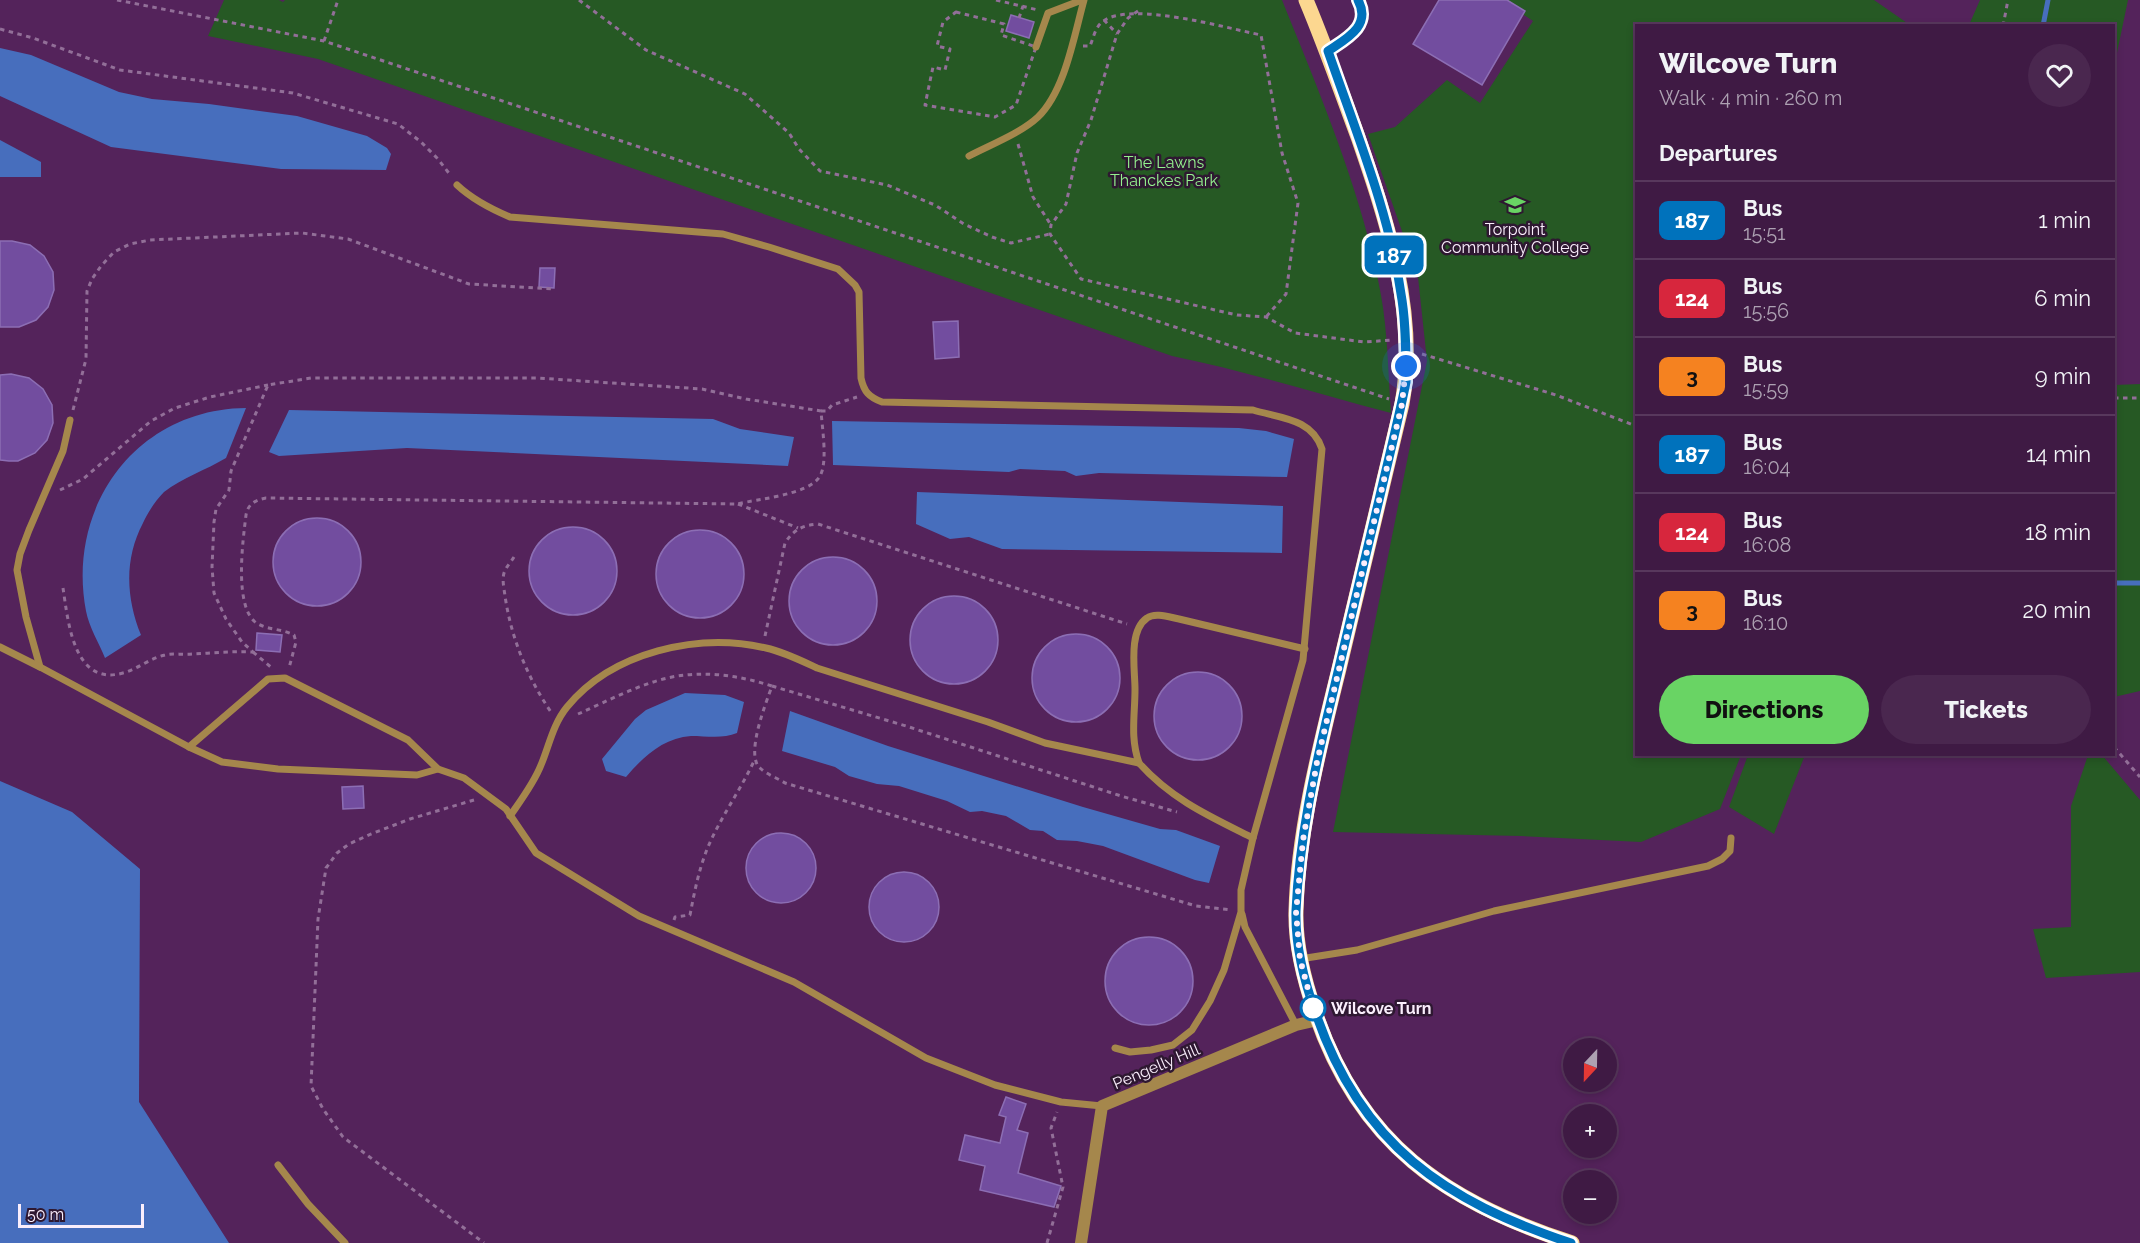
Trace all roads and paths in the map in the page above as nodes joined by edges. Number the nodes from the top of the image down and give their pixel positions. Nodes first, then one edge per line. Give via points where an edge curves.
1 (117, 0) edge
2 (338, 0) edge
3 (579, 0) edge
4 (996, 0) edge
5 (1083, 0) edge
6 (1306, 0) edge
7 (1358, 0) edge
8 (2008, 0) edge
9 (1023, 6) junction
10 (1138, 11) junction
11 (1048, 13) junction
12 (1019, 18) dead end
13 (1104, 20) junction
14 (2003, 24) edge
15 (0, 29) edge
16 (1117, 34) junction
17 (324, 41) junction
18 (1073, 42) junction
19 (1036, 47) junction
20 (1328, 51) junction
21 (1013, 132) junction
22 (969, 156) dead end
23 (457, 185) joint
24 (1051, 225) junction
25 (1050, 234) junction
26 (554, 289) dead end
27 (1266, 317) junction
28 (1406, 344) junction
29 (268, 385) junction
30 (867, 393) junction
31 (2115, 398) edge
32 (2140, 398) edge
33 (1402, 404) junction
34 (821, 411) junction
35 (70, 420) joint
36 (1635, 426) edge
37 (39, 502) junction
38 (737, 504) junction
39 (798, 528) junction
40 (514, 557) dead end
41 (63, 588) dead end
42 (1139, 627) junction
43 (0, 647) edge
44 (763, 647) junction
45 (1305, 649) junction
46 (253, 652) junction
47 (39, 666) junction
48 (285, 678) junction
49 (772, 686) junction
50 (557, 722) junction
51 (189, 747) junction
52 (2115, 748) edge
53 (755, 759) junction
54 (1139, 763) junction
55 (438, 769) junction
56 (2140, 777) edge
57 (489, 796) junction
58 (1199, 811) junction
59 (510, 816) junction
60 (1253, 838) junction
61 (1731, 838) dead end
62 (1241, 912) junction
63 (668, 929) junction
64 (1300, 959) junction
65 (1318, 1020) junction
66 (1296, 1025) junction
67 (1116, 1048) dead end
68 (1061, 1102) junction
69 (1102, 1106) junction
70 (278, 1165) dead end
71 (345, 1243) edge
72 (484, 1243) edge
73 (1047, 1243) edge
74 (1081, 1243) edge
75 (1572, 1243) edge

1 - 17 path
2 - 17 path
3 - 25 path via 646,50 745,94 789,133 820,171 887,185 934,205 982,233 1011,243
4 - 9 path
5 - 11 lane
5 - 18 lane
6 - 20 main road
7 - 20 lane via 1362,8 1360,24 1352,36
8 - 14 path
9 - 11 path
9 - 12 path
10 - 13 path
10 - 16 path
10 - 27 path via 1261,35 1282,153 1298,203 1287,294
11 - 19 lane
13 - 16 path
13 - 18 path via 1090,46
15 - 23 path via 120,70 293,93 398,124 421,141
16 - 24 path via 1077,153 1066,204
17 - 33 path
18 - 21 lane via 1055,94 1038,117
19 - 19 path via 1016,105 995,117 925,105 933,67 945,70 950,49 938,46 943,22 956,12 1004,24 1001,35
20 - 28 main road via 1391,245
21 - 22 lane
21 - 24 path via 1033,197
23 - 30 lane via 489,208 510,217 723,234 838,269 859,292 861,378
24 - 25 path
25 - 27 path via 1081,279 1237,315
26 - 35 path via 469,284 348,239 321,234 130,244 114,252 101,266 87,291 86,359
27 - 28 path via 1295,333
28 - 33 main road
28 - 36 path
29 - 34 path via 311,378 537,378 702,389
29 - 37 path via 175,408 151,421 82,479
29 - 46 path via 231,471 229,490 216,509 213,542 214,593 226,619
30 - 34 path
30 - 45 lane via 882,402 1253,410 1309,428 1322,449
31 - 32 path
33 - 64 main road via 1317,762 1303,840 1296,912
34 - 38 path via 822,467 818,479 801,490
35 - 37 lane via 63,451
37 - 47 lane via 17,570
38 - 39 path
38 - 48 path via 258,500 247,508 241,591 256,623 294,635 294,656
39 - 42 path via 808,524 830,526
39 - 44 path via 785,543
40 - 50 path via 503,581 513,633 527,670
41 - 46 path via 77,652 99,673 124,673 165,655
42 - 45 lane via 1145,619 1158,615
42 - 54 lane via 1133,650 1133,731
43 - 47 lane
44 - 50 lane via 721,642 647,653 591,682
44 - 54 lane via 1045,743
45 - 60 lane
46 - 48 path
47 - 51 lane
48 - 51 lane via 268,679
48 - 55 lane via 408,740
49 - 50 path via 730,675 686,675 660,681
49 - 53 path via 754,749
49 - 58 path via 1183,814
50 - 59 lane via 540,768
51 - 55 lane via 222,762 278,769 417,775
52 - 56 path
53 - 62 path via 759,768 784,783 1196,906
53 - 63 path via 711,840 696,881 690,915 675,917
54 - 58 lane via 1169,793
55 - 57 lane via 464,777
57 - 59 lane
57 - 72 path via 370,834 337,853 326,868 318,919 311,1086 343,1137
58 - 60 lane
59 - 63 lane via 536,853 639,916
60 - 62 lane via 1241,890
61 - 64 lane via 1730,851 1708,867 1494,911 1357,950
62 - 66 lane
62 - 67 lane via 1224,970 1191,1030 1173,1045 1130,1052
63 - 68 lane via 794,982 926,1058 995,1085
64 - 65 main road
65 - 66 street, Pengelly Hill
65 - 75 main road via 1343,1077 1366,1112 1390,1142 1423,1171 1492,1214
66 - 69 street, Pengelly Hill
68 - 69 lane
68 - 73 path via 1051,1128 1063,1187
69 - 74 street, Pengelly Hill
70 - 71 lane

